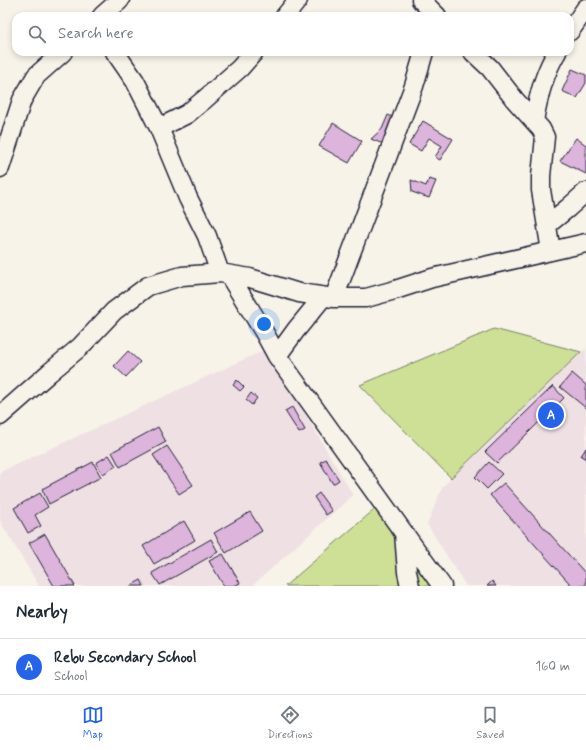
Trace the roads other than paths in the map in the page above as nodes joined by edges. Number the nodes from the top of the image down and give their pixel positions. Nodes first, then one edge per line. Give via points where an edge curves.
1 (120, 0) edge
2 (298, 0) edge
3 (586, 8) edge
4 (106, 12) edge
5 (288, 12) edge
6 (574, 25) edge
7 (58, 56) edge
8 (118, 56) edge
9 (250, 56) edge
10 (423, 56) edge
11 (477, 56) edge
12 (555, 56) edge
13 (534, 121) junction
14 (159, 128) junction
15 (0, 168) edge
16 (586, 192) edge
17 (547, 225) junction
18 (586, 243) edge
19 (551, 251) junction
20 (224, 274) junction
21 (328, 298) junction
22 (277, 356) junction
23 (0, 416) edge
24 (404, 533) junction
25 (410, 586) edge
26 (442, 586) edge

1 - 4 street
2 - 5 street
3 - 6 street
7 - 15 street via 36,76 22,100
8 - 14 street via 135,80
9 - 14 street via 187,114
10 - 21 street via 414,86
11 - 13 street
12 - 13 street via 546,74
13 - 17 street via 545,137 541,190
14 - 20 street
16 - 17 street
17 - 19 street
18 - 19 street
19 - 21 street via 432,278 366,298
20 - 21 street
20 - 22 street via 264,332
20 - 23 street via 182,276 148,286 114,311 80,347
21 - 22 street via 296,330
22 - 24 street
24 - 25 street
24 - 26 street

